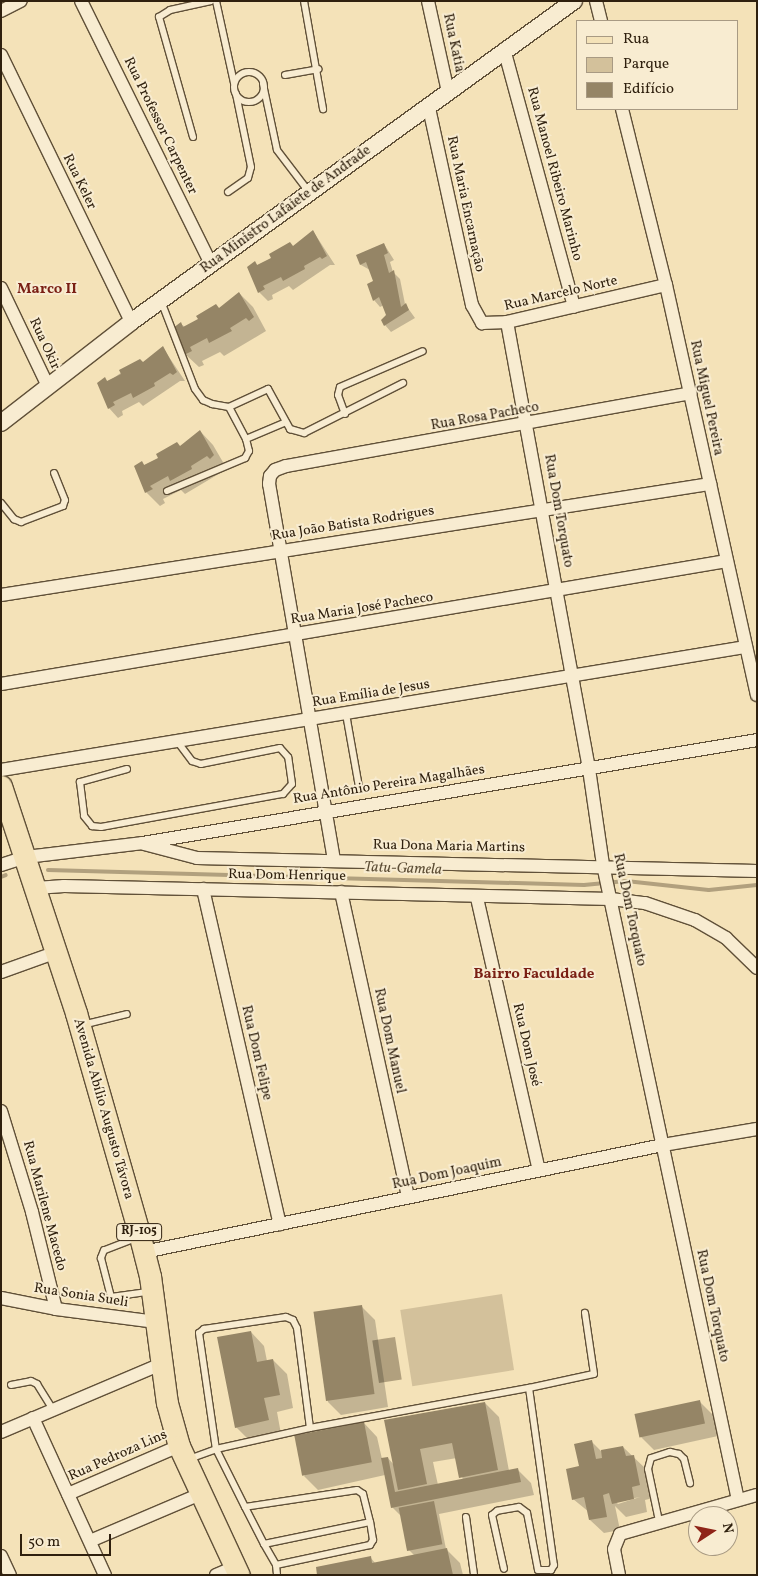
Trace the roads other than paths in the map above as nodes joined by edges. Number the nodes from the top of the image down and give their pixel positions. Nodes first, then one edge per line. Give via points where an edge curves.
1 (21, 1) edge
2 (81, 1) edge
3 (211, 1) edge
4 (216, 1) edge
5 (304, 1) edge
6 (428, 1) edge
7 (574, 1) edge
8 (596, 1) edge
9 (1, 11) edge
10 (601, 20) edge
11 (504, 49) junction
12 (1, 55) edge
13 (318, 69) junction
14 (284, 74) dead end
15 (263, 84) junction
16 (235, 85) junction
17 (448, 92) junction
18 (236, 94) junction
19 (323, 108) dead end
20 (429, 108) junction
21 (622, 110) edge
22 (194, 137) dead end
23 (228, 192) dead end
24 (310, 193) junction
25 (211, 264) junction
26 (666, 285) junction
27 (1, 288) edge
28 (160, 300) junction
29 (472, 305) joint
30 (574, 307) junction
31 (131, 322) junction
32 (507, 322) junction
33 (423, 352) dead end
34 (403, 383) dead end
35 (48, 386) junction
36 (690, 393) junction
37 (228, 407) junction
38 (345, 414) junction
39 (286, 422) junction
40 (1, 423) edge
41 (528, 425) junction
42 (246, 439) junction
43 (54, 473) dead end
44 (710, 484) junction
45 (167, 491) dead end
46 (1, 503) edge
47 (543, 510) junction
48 (282, 551) junction
49 (727, 560) junction
50 (557, 592) junction
51 (1, 596) edge
52 (296, 635) junction
53 (746, 647) junction
54 (572, 677) junction
55 (1, 684) edge
56 (757, 695) edge
57 (346, 714) junction
58 (310, 720) junction
59 (757, 740) edge
60 (177, 741) junction
61 (126, 769) dead end
62 (589, 769) junction
63 (1, 770) edge
64 (1, 786) edge
65 (359, 787) dead end
66 (325, 810) junction
67 (143, 843) junction
68 (26, 857) junction
69 (334, 860) junction
70 (1, 865) edge
71 (604, 870) junction
72 (757, 871) edge
73 (36, 888) junction
74 (203, 889) junction
75 (340, 892) junction
76 (610, 895) junction
77 (477, 898) junction
78 (57, 952) junction
79 (757, 968) edge
80 (1, 972) edge
81 (127, 1014) dead end
82 (80, 1026) junction
83 (1, 1111) edge
84 (757, 1129) edge
85 (663, 1145) junction
86 (539, 1170) junction
87 (408, 1198) junction
88 (280, 1224) junction
89 (142, 1244) junction
90 (152, 1291) junction
91 (1, 1298) edge
92 (56, 1309) junction
93 (584, 1313) dead end
94 (156, 1322) junction
95 (160, 1364) junction
96 (11, 1385) dead end
97 (529, 1388) junction
98 (53, 1410) junction
99 (33, 1418) junction
100 (310, 1428) junction
101 (1, 1432) edge
102 (216, 1449) junction
103 (182, 1453) junction
104 (690, 1483) dead end
105 (68, 1494) junction
106 (200, 1494) junction
107 (757, 1495) edge
108 (738, 1500) junction
109 (245, 1507) junction
110 (466, 1517) dead end
111 (659, 1521) junction
112 (370, 1522) junction
113 (90, 1541) junction
114 (264, 1544) junction
115 (1, 1556) edge
116 (276, 1565) junction
117 (504, 1569) dead end
118 (230, 1572) edge
119 (10, 1575) edge
120 (105, 1575) edge
121 (277, 1575) edge
122 (474, 1575) edge
123 (619, 1575) edge

1 - 9 street
2 - 25 street, Rua Professor Carpenter
3 - 22 lane via 170,10 159,17
4 - 16 lane
5 - 13 lane
6 - 17 street, Rua Katia
7 - 11 street, Rua Ministro Lafaiete de Andrade
8 - 10 street
11 - 17 street, Rua Ministro Lafaiete de Andrade
11 - 30 street, Rua Manoel Ribeiro Marinho
12 - 31 street, Rua Keler
13 - 14 lane
13 - 19 lane
15 - 16 lane via 258,76 249,73 240,76
15 - 18 lane via 262,93 256,100 247,102
15 - 24 lane via 280,159
16 - 18 lane
17 - 20 street, Rua Ministro Lafaiete de Andrade
18 - 23 lane via 251,167 248,178
20 - 24 street, Rua Ministro Lafaiete de Andrade
20 - 29 street, Rua Maria Encarnação
21 - 26 street, Rua Miguel Pereira
24 - 25 street, Rua Ministro Lafaiete de Andrade
25 - 28 street, Rua Ministro Lafaiete de Andrade
26 - 30 street, Rua Marcelo Norte
26 - 36 street, Rua Miguel Pereira
27 - 35 street, Rua Okir
28 - 31 street, Rua Ministro Lafaiete de Andrade
28 - 37 lane via 195,389 203,400
29 - 32 street, Rua Marcelo Norte via 482,323
30 - 32 street, Rua Marcelo Norte
31 - 35 street, Rua Ministro Lafaiete de Andrade
32 - 41 street, Rua Dom Torquato
33 - 38 lane via 340,387 338,395
34 - 38 lane
35 - 40 street, Rua Ministro Lafaiete de Andrade
36 - 41 street, Rua Rosa Pacheco
36 - 44 street, Rua Miguel Pereira
37 - 39 lane via 268,389
37 - 42 lane
38 - 39 lane via 304,434 294,432
39 - 42 lane
41 - 47 street, Rua Dom Torquato
41 - 48 street, Rua Rosa Pacheco via 275,470 268,484
42 - 45 lane via 249,451 245,458
43 - 46 lane via 65,500 62,506 21,522 14,520
44 - 47 street, Rua João Batista Rodrigues
44 - 49 street, Rua Miguel Pereira
47 - 48 street, Rua João Batista Rodrigues
47 - 50 street, Rua Dom Torquato
48 - 51 street, Rua João Batista Rodrigues
48 - 52 street
49 - 50 street, Rua Maria José Pacheco
49 - 53 street, Rua Miguel Pereira
50 - 52 street, Rua Maria José Pacheco
50 - 54 street, Rua Dom Torquato
52 - 55 street, Rua Maria José Pacheco
52 - 58 street
53 - 54 street, Rua Emília de Jesus
53 - 56 street, Rua Miguel Pereira
54 - 57 street, Rua Emília de Jesus
54 - 62 street, Rua Dom Torquato
57 - 58 street, Rua Emília de Jesus
57 - 65 lane
58 - 60 street, Rua Emília de Jesus
58 - 66 street
59 - 62 street, Rua Antônio Pereira Magalhães
60 - 61 lane via 192,761 201,764 280,748 288,758 292,784 283,794 92,826 84,816 80,782
60 - 63 street, Rua Emília de Jesus
62 - 66 street, Rua Antônio Pereira Magalhães
62 - 71 street, Rua Dom Torquato
64 - 68 main road, Avenida Abílio Augusto Távora / RJ-105
66 - 67 street, Rua Antônio Pereira Magalhães
66 - 69 street
67 - 68 street, Rua Antônio Pereira Magalhães
67 - 69 street, Rua Dona Maria Martins via 196,858
68 - 70 street, Rua Antônio Pereira Magalhães
68 - 73 main road, Avenida Abílio Augusto Távora / RJ-105
69 - 71 street, Rua Dona Maria Martins
71 - 72 street, Rua Dona Maria Martins
71 - 76 street, Rua Dom Torquato
73 - 74 street, Rua Dom Henrique
73 - 78 main road, Avenida Abílio Augusto Távora / RJ-105
74 - 75 street, Rua Dom Henrique
74 - 88 street, Rua Dom Felipe
75 - 77 street, Rua Dom Henrique
75 - 87 street, Rua Dom Manuel
76 - 77 street, Rua Dom Henrique
76 - 79 street, Rua Dom Henrique via 696,920 726,938
76 - 85 street, Rua Dom Torquato
77 - 86 street, Rua Dom José
78 - 80 street
78 - 82 main road, Avenida Abílio Augusto Távora / RJ-105
81 - 82 lane
82 - 89 main road, Avenida Abílio Augusto Távora / RJ-105
83 - 92 street, Rua Marilene Macedo via 32,1212
84 - 85 street, Rua Dom Joaquim
85 - 86 street, Rua Dom Joaquim
85 - 108 street, Rua Dom Torquato
86 - 87 street, Rua Dom Joaquim
87 - 88 street, Rua Dom Joaquim
88 - 89 street, Rua Dom Joaquim
89 - 90 main road, Avenida Abílio Augusto Távora / RJ-105
89 - 90 lane via 104,1250 101,1258 111,1297
90 - 94 main road, Avenida Abílio Augusto Távora / RJ-105
91 - 92 street, Rua Sonia Sueli
92 - 94 street, Rua Sonia Sueli
93 - 97 lane via 594,1374
94 - 95 main road, Avenida Abílio Augusto Távora / RJ-105
95 - 98 street
95 - 103 main road, Avenida Abílio Augusto Távora / RJ-105
96 - 98 lane via 38,1384
97 - 100 lane
97 - 117 lane via 554,1565 551,1570 538,1570 528,1513 519,1507 497,1510 492,1515
98 - 99 street
99 - 101 street
99 - 105 street
100 - 102 lane
100 - 102 lane via 293,1320 286,1317 204,1329 197,1337
102 - 103 lane
102 - 109 lane
103 - 105 street, Rua Pedroza Lins
103 - 106 main road, Avenida Abílio Augusto Távora / RJ-105
104 - 111 lane via 684,1459 679,1454 670,1452 651,1458 648,1468
105 - 113 street
106 - 113 street
106 - 118 main road, Avenida Abílio Augusto Távora / RJ-105
107 - 108 street
108 - 111 street
109 - 112 lane via 356,1490 363,1494
109 - 114 lane
110 - 122 lane
111 - 123 street via 620,1534 615,1542
112 - 114 lane
112 - 116 lane via 373,1540 370,1545
113 - 120 street
114 - 116 lane
115 - 119 street
116 - 121 lane

